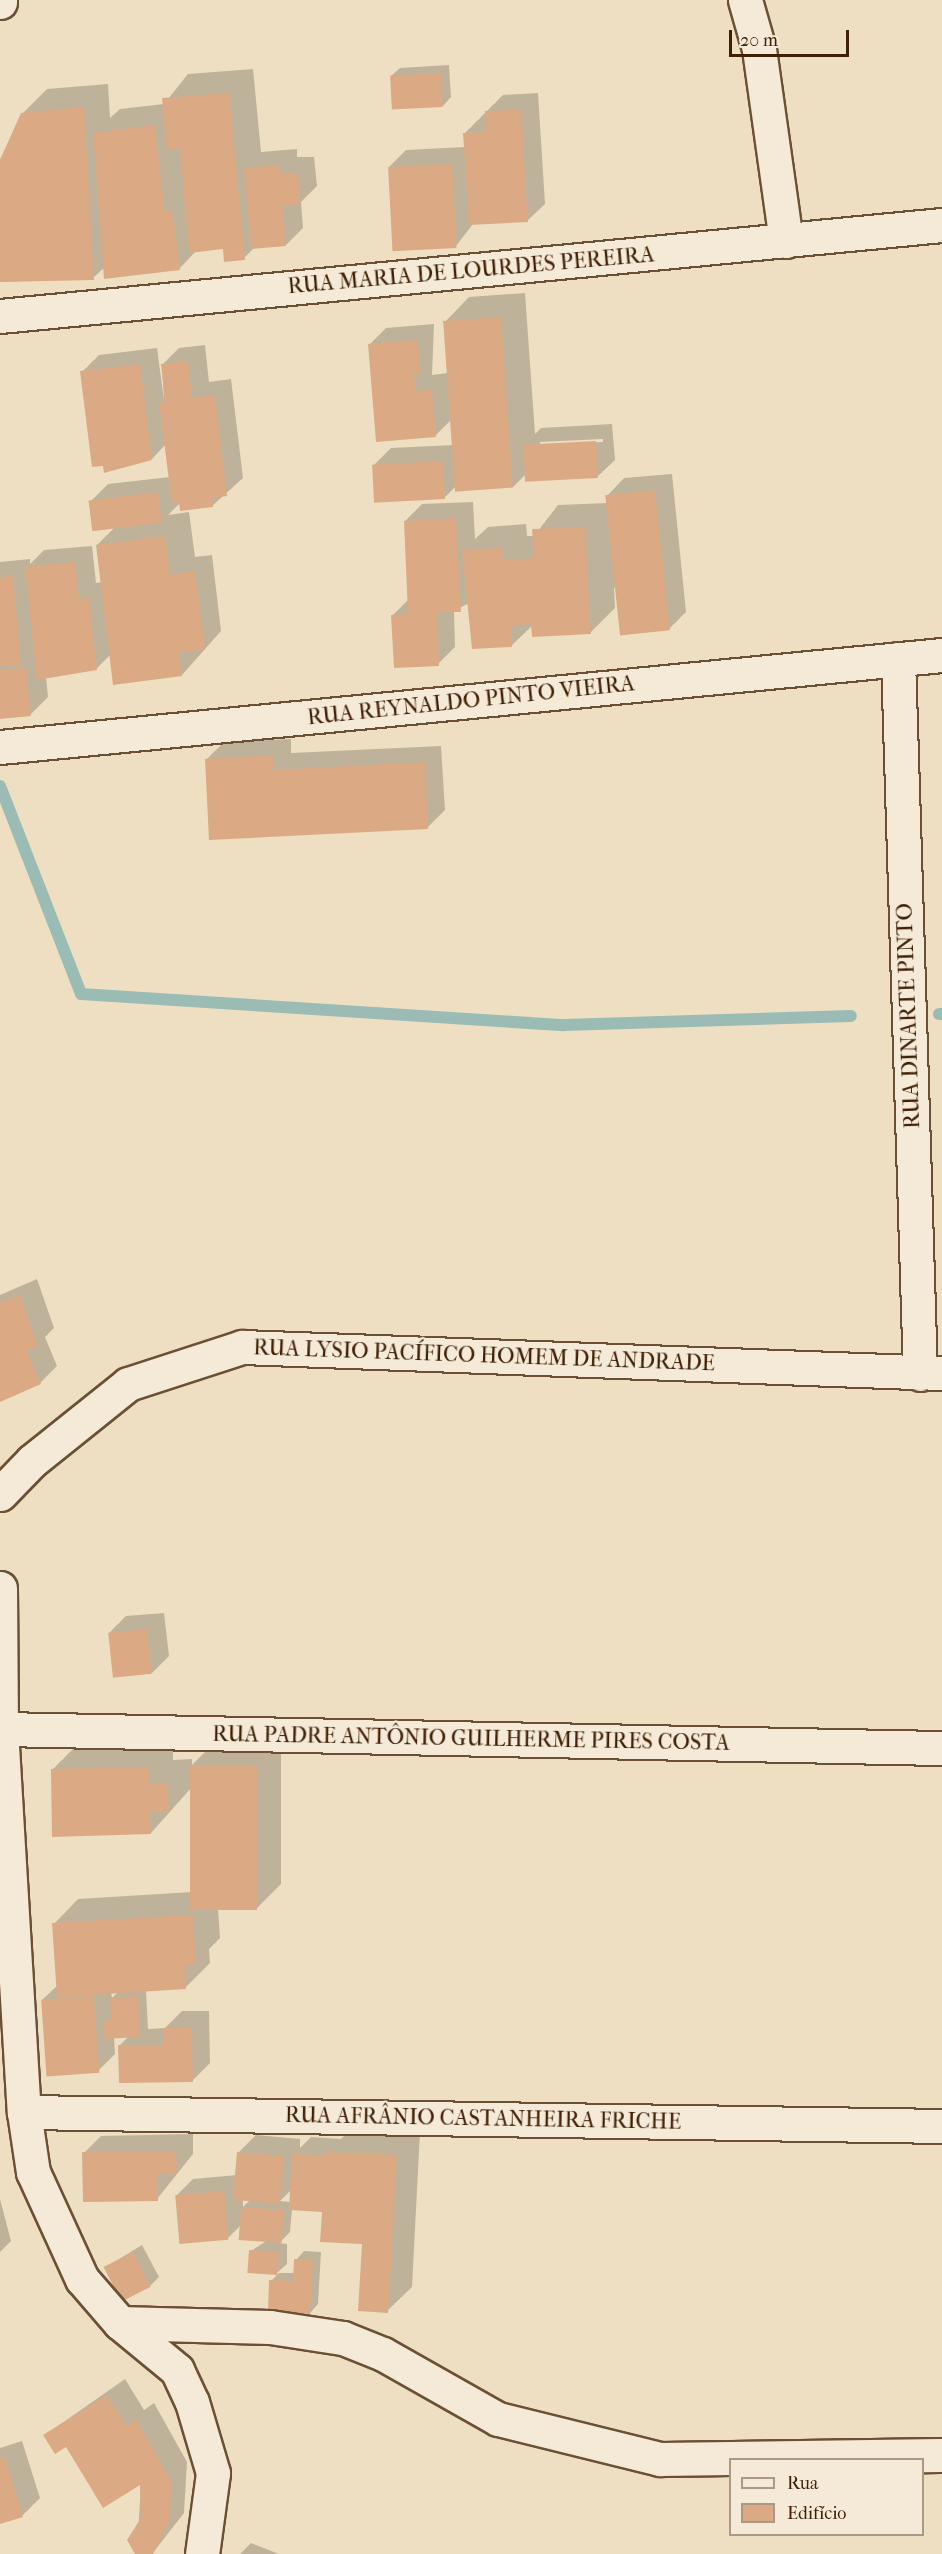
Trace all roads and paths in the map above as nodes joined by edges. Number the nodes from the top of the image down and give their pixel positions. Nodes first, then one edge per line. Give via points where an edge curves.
1 (745, 0) edge
2 (942, 225) edge
3 (786, 241) junction
4 (0, 316) edge
5 (942, 655) edge
6 (898, 659) junction
7 (0, 747) edge
8 (931, 1373) edge
9 (0, 1494) edge
10 (0, 1588) edge
11 (1, 1729) edge
12 (942, 1748) edge
13 (24, 2112) junction
14 (942, 2126) edge
15 (120, 2323) junction
16 (942, 2455) edge
17 (729, 2458) edge
18 (730, 2458) edge
19 (202, 2554) edge

1 - 3 street via 759,49
2 - 3 street, RUA MARIA DE LOURDES PEREIRA
3 - 4 street, RUA MARIA DE LOURDES PEREIRA
5 - 6 street, RUA REYNALDO PINTO VIEIRA
6 - 7 street, RUA REYNALDO PINTO VIEIRA
6 - 8 street, RUA DINARTE PINTO
8 - 9 street, RUA LYSIO PACÍFICO HOMEM DE ANDRADE via 242,1347 128,1384 32,1461
10 - 11 street
11 - 12 street, RUA PADRE ANTÔNIO GUILHERME PIRES COSTA
11 - 13 street
13 - 14 street, RUA AFRÂNIO CASTANHEIRA FRICHE
13 - 15 street via 33,2172 69,2253 82,2279
15 - 17 street via 270,2327 343,2338 383,2354 498,2419 660,2459
15 - 19 street via 177,2370 192,2402 213,2473
16 - 18 street

